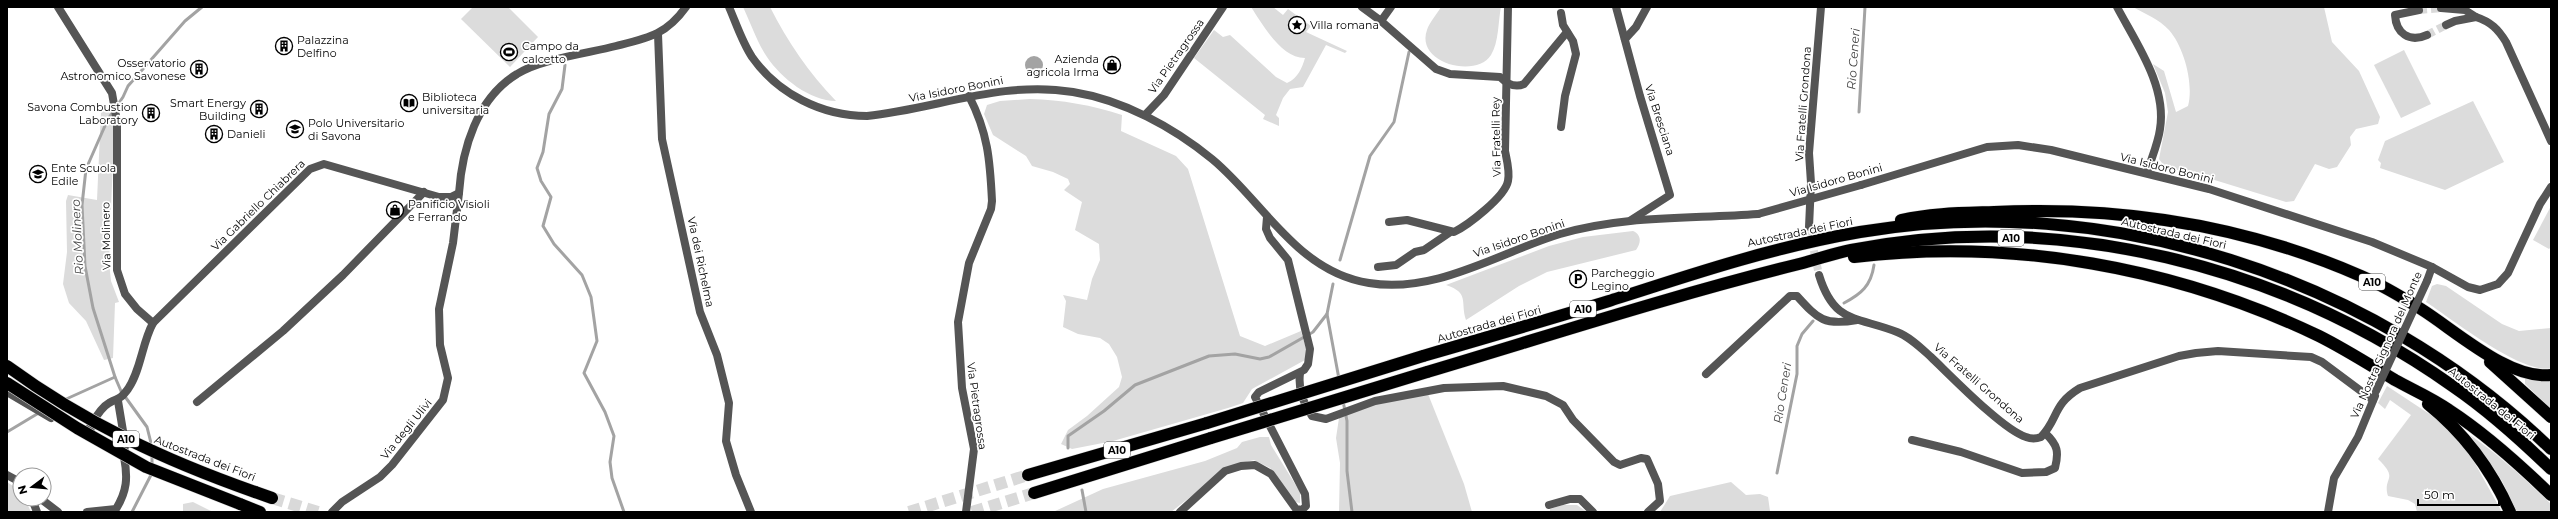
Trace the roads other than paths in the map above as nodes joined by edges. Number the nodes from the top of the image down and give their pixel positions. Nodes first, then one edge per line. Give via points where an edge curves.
1 (58, 7) edge
2 (686, 7) edge
3 (729, 7) edge
4 (1223, 7) edge
5 (1362, 7) edge
6 (1391, 7) edge
7 (1508, 7) edge
8 (1616, 7) edge
9 (1647, 7) edge
10 (1821, 7) edge
11 (2117, 7) edge
12 (2441, 8) edge
13 (2419, 10) dead end
14 (1561, 13) dead end
15 (2476, 16) junction
16 (1381, 21) junction
17 (2446, 25) tunnel mouth
18 (1567, 32) junction
19 (658, 34) junction
20 (2427, 35) tunnel mouth
21 (1625, 39) junction
22 (1505, 83) junction
23 (970, 96) junction
24 (1145, 115) junction
25 (1561, 127) dead end
26 (2551, 141) edge
27 (2147, 173) junction
28 (2551, 187) edge
29 (424, 192) junction
30 (459, 193) junction
31 (1267, 217) junction
32 (1631, 220) junction
33 (1389, 222) dead end
34 (1809, 227) tunnel mouth
35 (1863, 232) junction
36 (1449, 233) junction
37 (1800, 264) junction
38 (1378, 267) dead end
39 (2432, 268) junction
40 (1819, 275) tunnel mouth
41 (1856, 320) junction
42 (153, 323) junction
43 (2457, 334) junction
44 (7, 366) edge
45 (1300, 373) junction
46 (1706, 374) dead end
47 (2551, 375) edge
48 (7, 383) edge
49 (2402, 384) junction
50 (7, 392) edge
51 (2373, 400) junction
52 (118, 401) junction
53 (197, 402) dead end
54 (2551, 417) edge
55 (2045, 432) junction
56 (93, 440) junction
57 (1912, 440) dead end
58 (2551, 449) edge
59 (124, 457) junction
60 (2551, 469) edge
61 (1028, 475) tunnel mouth
62 (1034, 493) tunnel mouth
63 (2551, 496) edge
64 (272, 498) tunnel mouth
65 (1549, 505) dead end
66 (116, 511) edge
67 (87, 512) edge
68 (260, 512) edge
69 (332, 512) edge
70 (751, 512) edge
71 (966, 512) edge
72 (1180, 512) edge
73 (1593, 512) edge
74 (1648, 512) edge
75 (2328, 512) edge
76 (2510, 512) edge

1 - 42 street, Via Molinero via 112,93 117,117 117,270 125,294
2 - 19 street via 675,21
3 - 23 street, Via Isidoro Bonini via 751,56 762,71 793,96 826,110 851,116 867,116
4 - 24 street, Via Pietragrossa via 1164,95
5 - 16 street, Via Fratelli Rey
6 - 16 street
7 - 22 street
8 - 21 street, Via Bresciana
9 - 21 street via 1636,27
10 - 34 street, Via Fratelli Grondona via 1809,153
11 - 27 street via 2142,53 2159,93 2160,128
12 - 15 street via 2465,10
13 - 20 street via 2394,15 2395,25 2400,33 2410,38
14 - 18 street
15 - 17 street
15 - 26 street via 2498,29 2506,42
16 - 22 street, Via Fratelli Rey via 1436,69 1450,74 1500,78
18 - 22 street, Via Fratelli Rey via 1524,84 1514,86
18 - 25 street via 1573,41 1576,54 1565,96
19 - 30 street via 532,66 508,80 477,119 461,167
19 - 70 street, Via dei Richelma via 662,139 700,312 717,354 729,403 726,441 739,485
21 - 32 street, Via Bresciana via 1670,195
22 - 36 street, Via Fratelli Rey via 1505,150 1509,169 1508,183 1498,197 1465,226
23 - 24 street, Via Isidoro Bonini via 1030,88 1073,92 1102,99
23 - 71 street, Via Pietragrossa via 987,140 992,201 968,263 958,322 962,388 974,449
24 - 31 street, Via Isidoro Bonini via 1185,139 1213,160
27 - 32 street, Via Isidoro Bonini, bridge via 2051,150 2018,145 1987,147 1758,214
27 - 39 street, Via Isidoro Bonini via 2209,189 2372,242
28 - 39 street, Via Nostra Signora del Monte via 2540,204 2508,273 2498,284 2480,290 2468,287
29 - 30 street, Via Gabriello Chiabrera via 439,198
29 - 42 street, Via Gabriello Chiabrera via 324,164 317,165
29 - 53 street via 343,275 282,331
30 - 69 street, Via degli Ulivi via 453,243 439,309 440,346 448,378 443,400 392,465 380,477 342,502
31 - 32 street, Via Isidoro Bonini via 1306,256 1333,272 1367,283 1388,285 1436,279 1560,234
31 - 45 street via 1266,229 1270,238 1288,260 1310,349 1308,364
33 - 36 street via 1407,220 1434,226
35 - 43 highway, A10 via 1902,219 1937,214 2016,211 2094,212 2211,227 2279,245 2363,277 2397,294
35 - 58 highway, Autostrada dei Fiori / A10 via 1898,227 1969,223 2070,226 2137,236 2213,254 2284,278 2382,324 2479,386
35 - 61 highway, Autostrada dei Fiori / A10, bridge via 1742,258 1564,315
36 - 38 street, Via Fratelli Rey via 1396,265
37 - 49 highway, A10 via 1894,254 1971,251 2075,260 2132,271 2184,284 2244,304 2319,336
37 - 60 highway, Autostrada dei Fiori / A10 via 1850,250 1901,243 2009,238 2068,240 2128,249 2203,266 2274,290 2376,336 2456,388
37 - 62 highway, Autostrada dei Fiori / A10, bridge via 1685,293
39 - 51 street, Via Nostra Signora del Monte, bridge
40 - 41 street, Via Fratelli Grondona via 1826,295 1834,306
41 - 46 street via 1826,322 1797,296 1790,296
41 - 55 street, Via Fratelli Grondona via 1906,337 1994,414 2026,437 2037,439
42 - 52 street via 129,388
43 - 47 highway via 2510,367 2535,375
43 - 54 highway, A10
44 - 64 highway, Autostrada dei Fiori / A10, bridge via 67,405 138,446
45 - 72 street via 1259,392 1255,397 1306,494 1306,506 1302,510 1296,509 1271,474 1255,465 1225,471
45 - 74 street via 1298,385 1305,405 1312,416 1326,419 1375,401 1444,388 1503,386 1546,396 1563,405 1573,420 1614,462 1620,465 1641,458 1648,459 1658,484 1660,501
48 - 68 highway, A10, bridge via 77,428 146,466
49 - 63 highway, A10 via 2447,408 2479,431
49 - 76 highway via 2445,418 2470,445 2487,468
50 - 56 street
51 - 55 street via 2322,362 2311,357 2218,350 2179,356 2080,388 2068,395 2060,404
51 - 75 street, Via Nostra Signora del Monte via 2358,437 2334,478
52 - 56 street via 108,403 93,421 90,427
52 - 59 street via 125,443
55 - 57 street via 2059,453 2055,468 2046,472 2022,473 1961,452
56 - 59 street
59 - 66 street via 128,473 127,484
65 - 73 street via 1580,499
66 - 67 street

